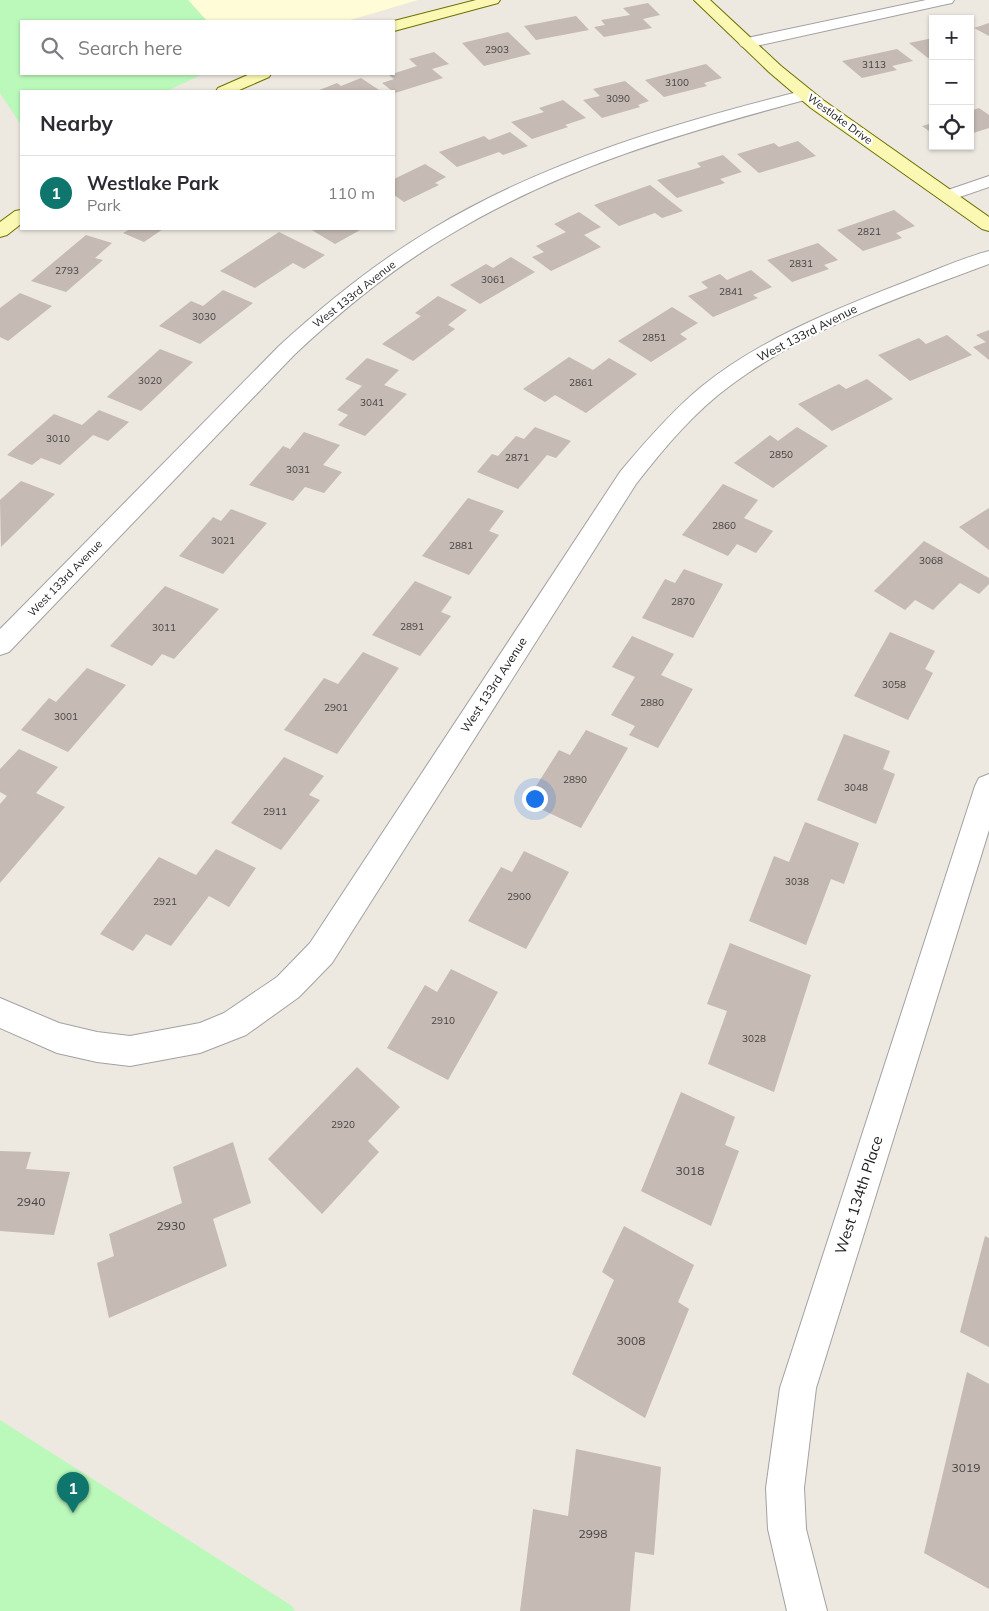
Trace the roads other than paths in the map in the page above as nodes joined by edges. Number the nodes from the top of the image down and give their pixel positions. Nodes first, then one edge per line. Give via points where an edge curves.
1 (493, 0) edge
2 (700, 0) edge
3 (946, 0) edge
4 (395, 26) edge
5 (747, 44) junction
6 (261, 75) edge
7 (226, 90) edge
8 (806, 95) junction
9 (989, 181) edge
10 (948, 196) junction
11 (20, 216) edge
12 (989, 225) edge
13 (0, 231) edge
14 (989, 257) edge
15 (0, 645) edge
16 (989, 786) edge
17 (0, 1012) edge
18 (807, 1611) edge

1 - 4 street
2 - 5 street, Westlake Drive
3 - 5 street
5 - 8 street, Westlake Drive
6 - 7 street
8 - 10 street, Westlake Drive
8 - 15 street, West 133rd Avenue via 678,130 566,169 492,204 402,257 314,325 265,372
9 - 10 street
10 - 12 street, Westlake Drive
11 - 13 street
14 - 17 street, West 133rd Avenue via 863,306 775,347 704,396 659,438 628,478 321,953 288,987 226,1028 200,1038 130,1051 57,1038
16 - 18 street, West 134th Place via 798,1388 785,1488 787,1528

